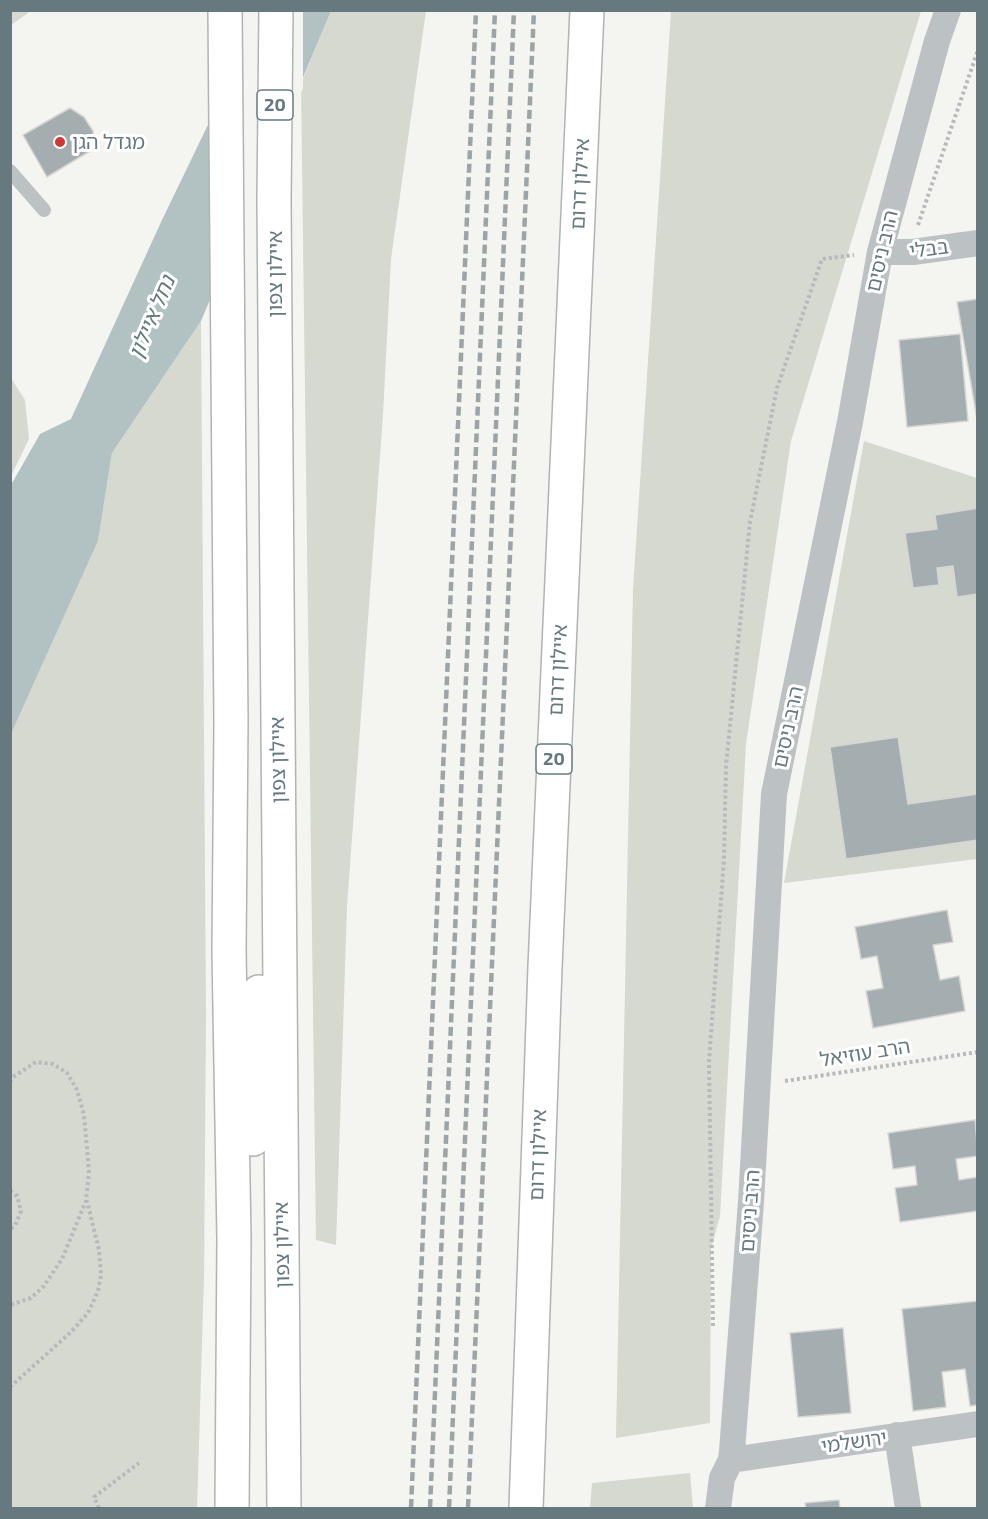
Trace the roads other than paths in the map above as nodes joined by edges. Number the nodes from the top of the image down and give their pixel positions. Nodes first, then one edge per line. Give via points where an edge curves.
1 (225, 10) edge
2 (276, 10) edge
3 (587, 10) edge
4 (948, 10) edge
5 (10, 171) edge
6 (44, 210) dead end
7 (978, 243) edge
8 (880, 252) junction
9 (277, 619) junction
10 (978, 1424) edge
11 (897, 1435) junction
12 (731, 1460) junction
13 (234, 1509) edge
14 (284, 1509) edge
15 (526, 1509) edge
16 (718, 1509) edge
17 (908, 1509) edge

1 - 13 highway
2 - 9 highway, איילון צפון / 20
3 - 15 highway, איילון דרום / 20 via 545,967
4 - 8 street, הרב ניסים
5 - 6 lane
7 - 8 street, בבלי via 913,252
8 - 12 street, הרב ניסים via 850,422 774,794 751,1202
9 - 13 highway
9 - 14 highway, איילון צפון / 20
10 - 11 street, ירושלמי
11 - 12 street, ירושלמי
11 - 17 street
12 - 16 street, הרב ניסים via 722,1478

